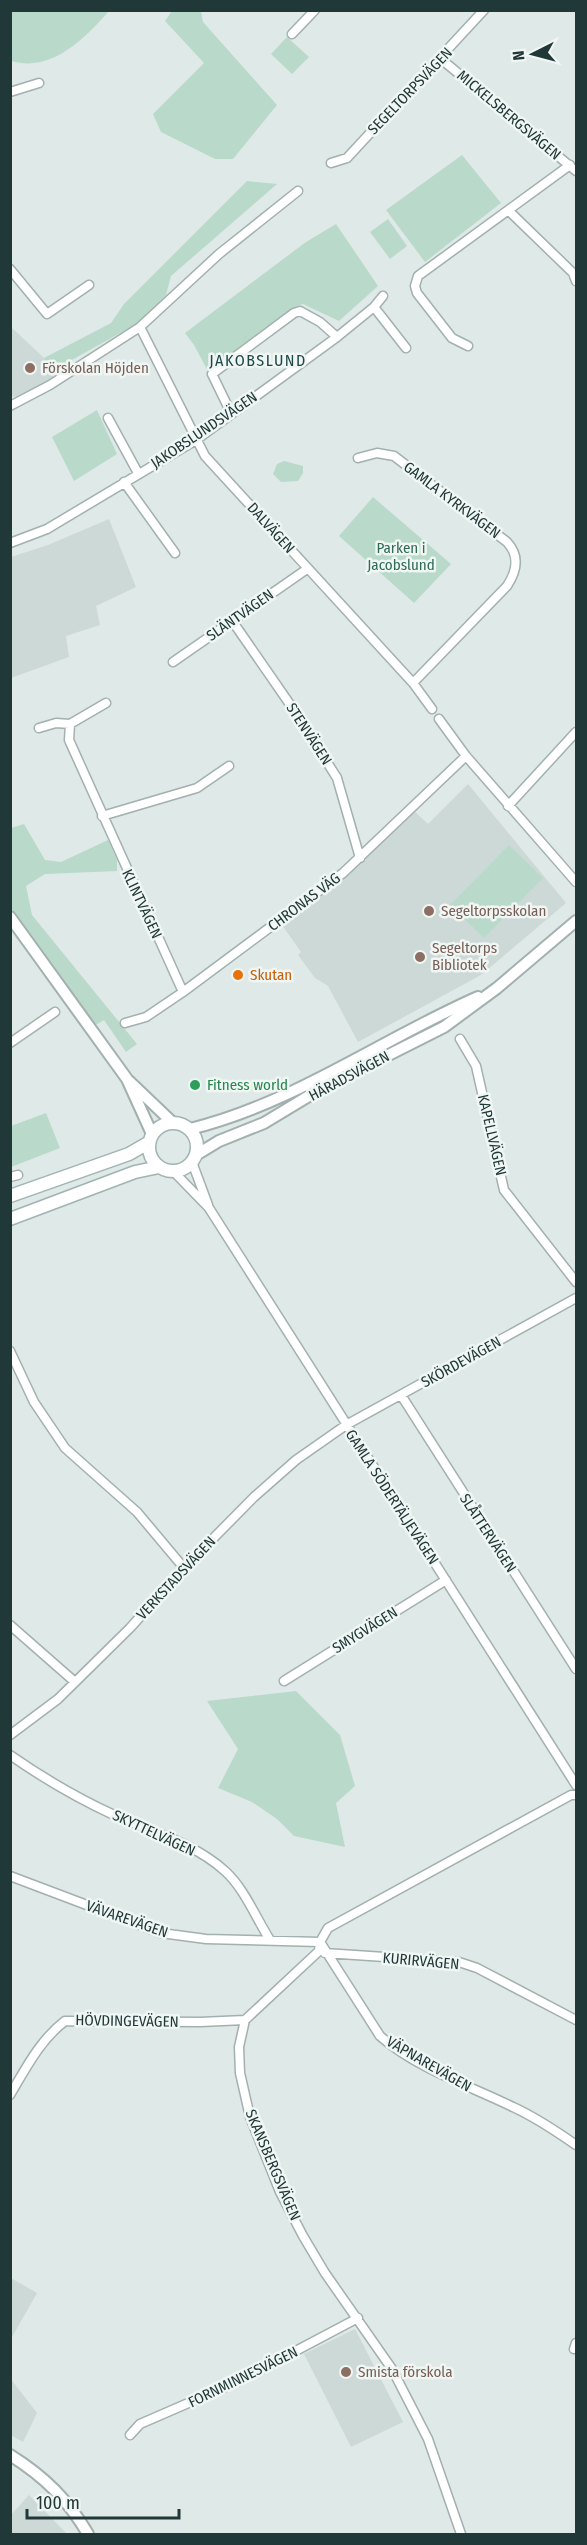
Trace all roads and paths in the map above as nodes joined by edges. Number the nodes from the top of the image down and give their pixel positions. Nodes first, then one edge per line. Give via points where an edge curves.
1 (315, 10) edge
2 (484, 10) edge
3 (292, 34) dead end
4 (441, 59) junction
5 (39, 83) dead end
6 (10, 92) edge
7 (331, 163) dead end
8 (573, 168) edge
9 (298, 191) dead end
10 (509, 211) junction
11 (10, 269) edge
12 (576, 281) edge
13 (89, 285) dead end
14 (383, 296) dead end
15 (374, 307) junction
16 (140, 327) junction
17 (337, 337) junction
18 (468, 346) dead end
19 (406, 348) dead end
20 (10, 406) edge
21 (231, 413) junction
22 (108, 418) dead end
23 (196, 440) junction
24 (358, 458) dead end
25 (138, 474) junction
26 (124, 482) junction
27 (10, 543) edge
28 (176, 553) dead end
29 (307, 569) junction
30 (232, 622) junction
31 (173, 662) dead end
32 (413, 683) junction
33 (106, 703) dead end
34 (432, 709) dead end
35 (439, 719) dead end
36 (69, 724) junction
37 (39, 728) dead end
38 (576, 732) edge
39 (465, 756) junction
40 (229, 766) dead end
41 (508, 806) junction
42 (102, 816) junction
43 (360, 858) junction
44 (576, 882) edge
45 (10, 917) edge
46 (576, 921) edge
47 (497, 988) junction
48 (183, 992) junction
49 (55, 1011) dead end
50 (125, 1023) dead end
51 (460, 1039) dead end
52 (10, 1042) edge
53 (127, 1079) junction
54 (172, 1122) junction
55 (190, 1129) junction
56 (150, 1138) junction
57 (194, 1159) junction
58 (159, 1167) junction
59 (173, 1171) junction
60 (10, 1196) edge
61 (209, 1208) junction
62 (10, 1219) edge
63 (576, 1282) edge
64 (576, 1298) edge
65 (10, 1351) edge
66 (401, 1395) junction
67 (346, 1425) junction
68 (184, 1568) junction
69 (446, 1580) junction
70 (10, 1625) edge
71 (576, 1669) edge
72 (284, 1681) dead end
73 (75, 1682) junction
74 (10, 1735) edge
75 (10, 1755) edge
76 (576, 1785) edge
77 (576, 1796) edge
78 (10, 1876) edge
79 (270, 1940) junction
80 (320, 1942) junction
81 (325, 1953) junction
82 (245, 2020) junction
83 (576, 2020) edge
84 (10, 2095) edge
85 (576, 2145) edge
86 (358, 2318) junction
87 (130, 2435) dead end
88 (10, 2455) edge
89 (88, 2535) edge
90 (461, 2535) edge

1 - 3 street
2 - 4 street, SEGELTORPSVÄGEN
4 - 7 street, SEGELTORPSVÄGEN via 347,158
4 - 8 street, MICKELSBERGSVÄGEN
5 - 6 street
8 - 10 street
9 - 16 street via 219,254
10 - 12 street via 573,273
10 - 18 street via 418,276 415,286 452,338
11 - 13 street via 47,314
14 - 15 street, JAKOBSLUNDSVÄGEN
15 - 17 street, JAKOBSLUNDSVÄGEN
15 - 19 street
16 - 20 street
16 - 23 street, DALVÄGEN
17 - 21 street, JAKOBSLUNDSVÄGEN
17 - 21 street via 320,322 300,311 294,313 212,374
21 - 23 street, JAKOBSLUNDSVÄGEN
22 - 25 street
23 - 25 street, JAKOBSLUNDSVÄGEN
23 - 29 street, DALVÄGEN via 205,456
24 - 32 street, GAMLA KYRKVÄGEN via 377,453 393,456 515,552 514,575 507,586
25 - 26 street, JAKOBSLUNDSVÄGEN
26 - 27 street, JAKOBSLUNDSVÄGEN via 47,529
26 - 28 street
29 - 30 street, SLÄNTVÄGEN
29 - 32 street, DALVÄGEN
30 - 31 street, SLÄNTVÄGEN
30 - 43 street, STENVÄGEN via 337,778
32 - 34 street, DALVÄGEN
33 - 36 street
35 - 39 street
36 - 37 street
36 - 42 street, KLINTVÄGEN via 69,740
38 - 41 street
39 - 41 street
39 - 43 street, CHRONAS VÄG
40 - 42 street via 196,788
41 - 44 street
42 - 48 street, KLINTVÄGEN
43 - 48 street, CHRONAS VÄG
45 - 53 street
46 - 47 street, HÄRADSVÄGEN
47 - 55 street, HÄRADSVÄGEN via 256,1107
47 - 57 street, HÄRADSVÄGEN via 444,1027 317,1091 264,1123 219,1141
48 - 50 street, CHRONAS VÄG via 146,1017
49 - 52 street
51 - 63 street, KAPELLVÄGEN via 476,1066 504,1190
53 - 54 street
53 - 56 street
54 - 55 main road
54 - 56 main road via 161,1125
55 - 57 main road via 197,1143
56 - 58 main road via 149,1154
56 - 60 main road via 129,1154
57 - 59 main road via 183,1169
57 - 61 street, GAMLA SÖDERTÄLJEVÄGEN
58 - 59 main road
58 - 62 main road via 135,1172
59 - 61 street, GAMLA SÖDERTÄLJEVÄGEN
61 - 67 street, GAMLA SÖDERTÄLJEVÄGEN
64 - 66 street, SKÖRDEVÄGEN
65 - 68 street via 34,1402 65,1448 137,1512
66 - 67 street, SKÖRDEVÄGEN
66 - 71 street, SLÅTTERVÄGEN
67 - 68 street, VERKSTADSVÄGEN via 288,1467
67 - 69 street, GAMLA SÖDERTÄLJEVÄGEN
68 - 73 street, VERKSTADSVÄGEN
69 - 72 street, SMYGVÄGEN
69 - 76 street, GAMLA SÖDERTÄLJEVÄGEN
70 - 73 street
73 - 74 street, VERKSTADSVÄGEN
75 - 79 street, SKYTTELVÄGEN via 48,1782 177,1842 225,1871
77 - 80 street via 571,1795 328,1928
78 - 79 street, VÄVAREVÄGEN via 160,1933 206,1939
79 - 80 street, VÄVAREVÄGEN
80 - 81 street, VÄPNAREVÄGEN
80 - 82 street via 319,1952
81 - 83 street, KURIRVÄGEN via 459,1962 488,1973
81 - 85 street, VÄPNAREVÄGEN via 380,2036 392,2046 457,2083 514,2107
82 - 84 street, HÖVDINGEVÄGEN via 66,2021 39,2048
82 - 86 street, SKANSBERGSVÄGEN via 239,2047 240,2073 250,2117 280,2192 303,2236
86 - 87 street, FORNMINNESVÄGEN via 239,2381 140,2424
86 - 90 street, SKANSBERGSVÄGEN via 392,2369 428,2439
88 - 89 street via 52,2484

